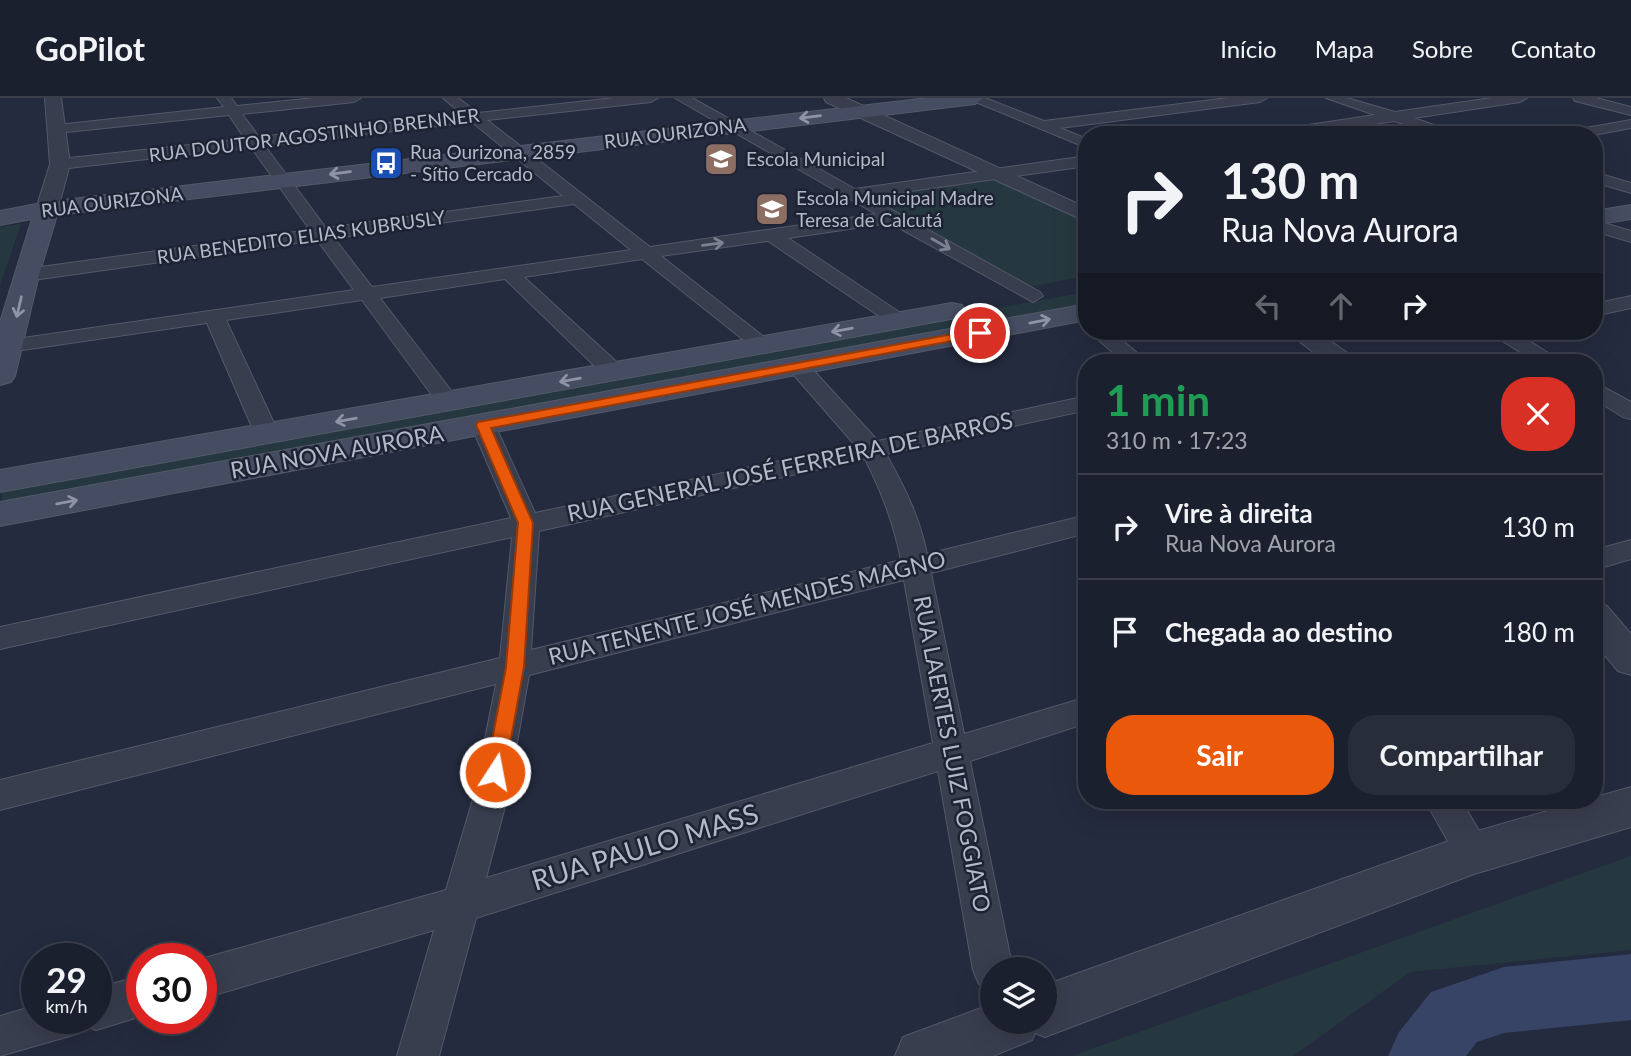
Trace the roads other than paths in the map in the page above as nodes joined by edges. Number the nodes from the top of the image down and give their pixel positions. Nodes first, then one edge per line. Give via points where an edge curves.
1 (53, 98) edge
2 (354, 98) edge
3 (450, 98) edge
4 (651, 98) edge
5 (682, 98) edge
6 (832, 98) edge
7 (974, 98) edge
8 (1260, 98) edge
9 (1333, 98) edge
10 (1520, 98) edge
11 (1580, 98) edge
12 (228, 104) edge
13 (860, 111) junction
14 (1631, 111) edge
15 (474, 117) junction
16 (1394, 117) junction
17 (1631, 124) edge
18 (1041, 126) junction
19 (1332, 126) edge
20 (1424, 126) edge
21 (732, 127) junction
22 (57, 129) junction
23 (1603, 129) edge
24 (1078, 140) edge
25 (254, 142) junction
26 (516, 151) junction
27 (1078, 162) edge
28 (60, 164) junction
29 (999, 174) junction
30 (281, 180) junction
31 (1603, 180) edge
32 (1631, 189) edge
33 (852, 194) junction
34 (1603, 195) edge
35 (576, 199) junction
36 (1078, 212) edge
37 (1631, 212) edge
38 (46, 214) junction
39 (1, 217) edge
40 (894, 217) junction
41 (1603, 217) edge
42 (1603, 228) edge
43 (321, 234) junction
44 (772, 235) junction
45 (1631, 237) edge
46 (646, 254) junction
47 (509, 273) junction
48 (26, 275) junction
49 (1078, 288) edge
50 (367, 294) junction
51 (1033, 296) junction
52 (1631, 302) edge
53 (1603, 308) edge
54 (990, 313) junction
55 (933, 315) junction
56 (214, 317) junction
57 (1078, 319) edge
58 (898, 320) junction
59 (957, 337) junction
60 (1111, 340) edge
61 (1312, 340) edge
62 (1516, 340) edge
63 (762, 345) junction
64 (9, 346) junction
65 (1127, 354) edge
66 (1332, 354) edge
67 (1538, 354) edge
68 (797, 366) junction
69 (614, 372) junction
70 (0, 376) edge
71 (1603, 394) edge
72 (448, 401) junction
73 (1078, 405) edge
74 (1628, 407) edge
75 (483, 425) junction
76 (267, 434) junction
77 (871, 448) junction
78 (0, 481) edge
79 (0, 514) edge
80 (526, 523) junction
81 (1078, 526) edge
82 (1631, 549) edge
83 (1603, 557) edge
84 (916, 565) junction
85 (1603, 627) edge
86 (0, 638) edge
87 (1631, 660) edge
88 (515, 667) junction
89 (1078, 713) edge
90 (952, 752) junction
91 (0, 795) edge
92 (1631, 807) edge
93 (1447, 809) edge
94 (1474, 853) junction
95 (461, 904) junction
96 (991, 957) edge
97 (217, 974) edge
98 (1057, 1005) edge
99 (21, 1031) edge
100 (980, 1034) edge
101 (0, 1037) edge
102 (418, 1056) edge
103 (922, 1056) edge

1 - 22 street
2 - 12 street
3 - 15 street
4 - 15 street, RUA DOUTOR AGOSTINHO BRENNER
5 - 21 street
6 - 13 street
7 - 13 main road, RUA OURIZONA
7 - 18 street
8 - 18 street
9 - 16 street
10 - 16 street
11 - 14 street
12 - 22 street
12 - 25 street
13 -> 21 main road, RUA OURIZONA
13 - 29 street
15 - 25 street, RUA DOUTOR AGOSTINHO BRENNER
15 - 26 street
16 - 19 street
16 - 20 street
17 - 23 street
18 - 24 street
21 - 26 main road, RUA OURIZONA
21 - 33 street
22 - 28 street
25 - 28 street, RUA DOUTOR AGOSTINHO BRENNER
25 - 30 street
26 -> 30 main road, RUA OURIZONA
26 - 35 street
27 - 29 street
28 - 38 street
29 - 33 street
29 - 36 street
30 - 38 main road, RUA OURIZONA via 80,205
30 - 43 street
31 - 32 street
32 - 34 main road
33 - 40 street
35 - 43 street, RUA BENEDITO ELIAS KUBRUSLY
35 - 46 street
37 - 41 main road
38 - 39 main road, RUA OURIZONA
38 - 48 main road
40 - 44 street
40 -> 51 street
42 - 45 street
43 - 48 street, RUA BENEDITO ELIAS KUBRUSLY
43 - 50 street
46 -> 44 street
44 - 58 street
46 - 47 street
46 - 63 street
47 - 50 street
47 - 69 street
48 -> 64 main road
49 - 51 main road, RUA NOVA AURORA
50 - 56 street
50 - 72 street
51 - 54 main road, RUA NOVA AURORA
52 - 53 street
54 - 55 main road, RUA NOVA AURORA
54 -> 57 main road, RUA NOVA AURORA
54 - 59 main road, RUA NOVA AURORA
55 - 58 main road, RUA NOVA AURORA
55 - 59 main road via 962,327
56 - 64 street
56 - 76 street
58 -> 63 main road, RUA NOVA AURORA
59 - 68 main road, RUA NOVA AURORA
60 - 65 street
61 - 66 street
62 - 67 street
63 - 69 main road, RUA NOVA AURORA
64 - 70 main road
68 - 75 main road, RUA NOVA AURORA
68 - 77 street, RUA LAERTES LUIZ FOGGIATO
69 -> 72 main road, RUA NOVA AURORA
71 - 74 street
72 -> 76 main road, RUA NOVA AURORA
73 - 77 street, RUA GENERAL JOSÉ FERREIRA DE BARROS
79 -> 75 main road, RUA NOVA AURORA
75 - 80 street
76 - 78 main road, RUA NOVA AURORA
77 - 80 street, RUA GENERAL JOSÉ FERREIRA DE BARROS
77 - 84 street, RUA LAERTES LUIZ FOGGIATO via 909,531
80 - 86 street, RUA GENERAL JOSÉ FERREIRA DE BARROS
80 - 88 street
81 - 84 street, RUA TENENTE JOSÉ MENDES MAGNO
82 - 83 street
84 - 88 street, RUA TENENTE JOSÉ MENDES MAGNO
84 - 90 street, RUA LAERTES LUIZ FOGGIATO
85 - 87 street
88 - 91 street, RUA TENENTE JOSÉ MENDES MAGNO
88 - 95 street via 490,799
89 - 90 street, RUA PAULO MASS
90 - 95 street, RUA PAULO MASS
90 - 96 street, RUA LAERTES LUIZ FOGGIATO
92 - 94 street
93 - 94 street
94 - 98 street
95 - 97 street, RUA PAULO MASS
95 - 102 street
99 - 101 street
100 - 103 street

